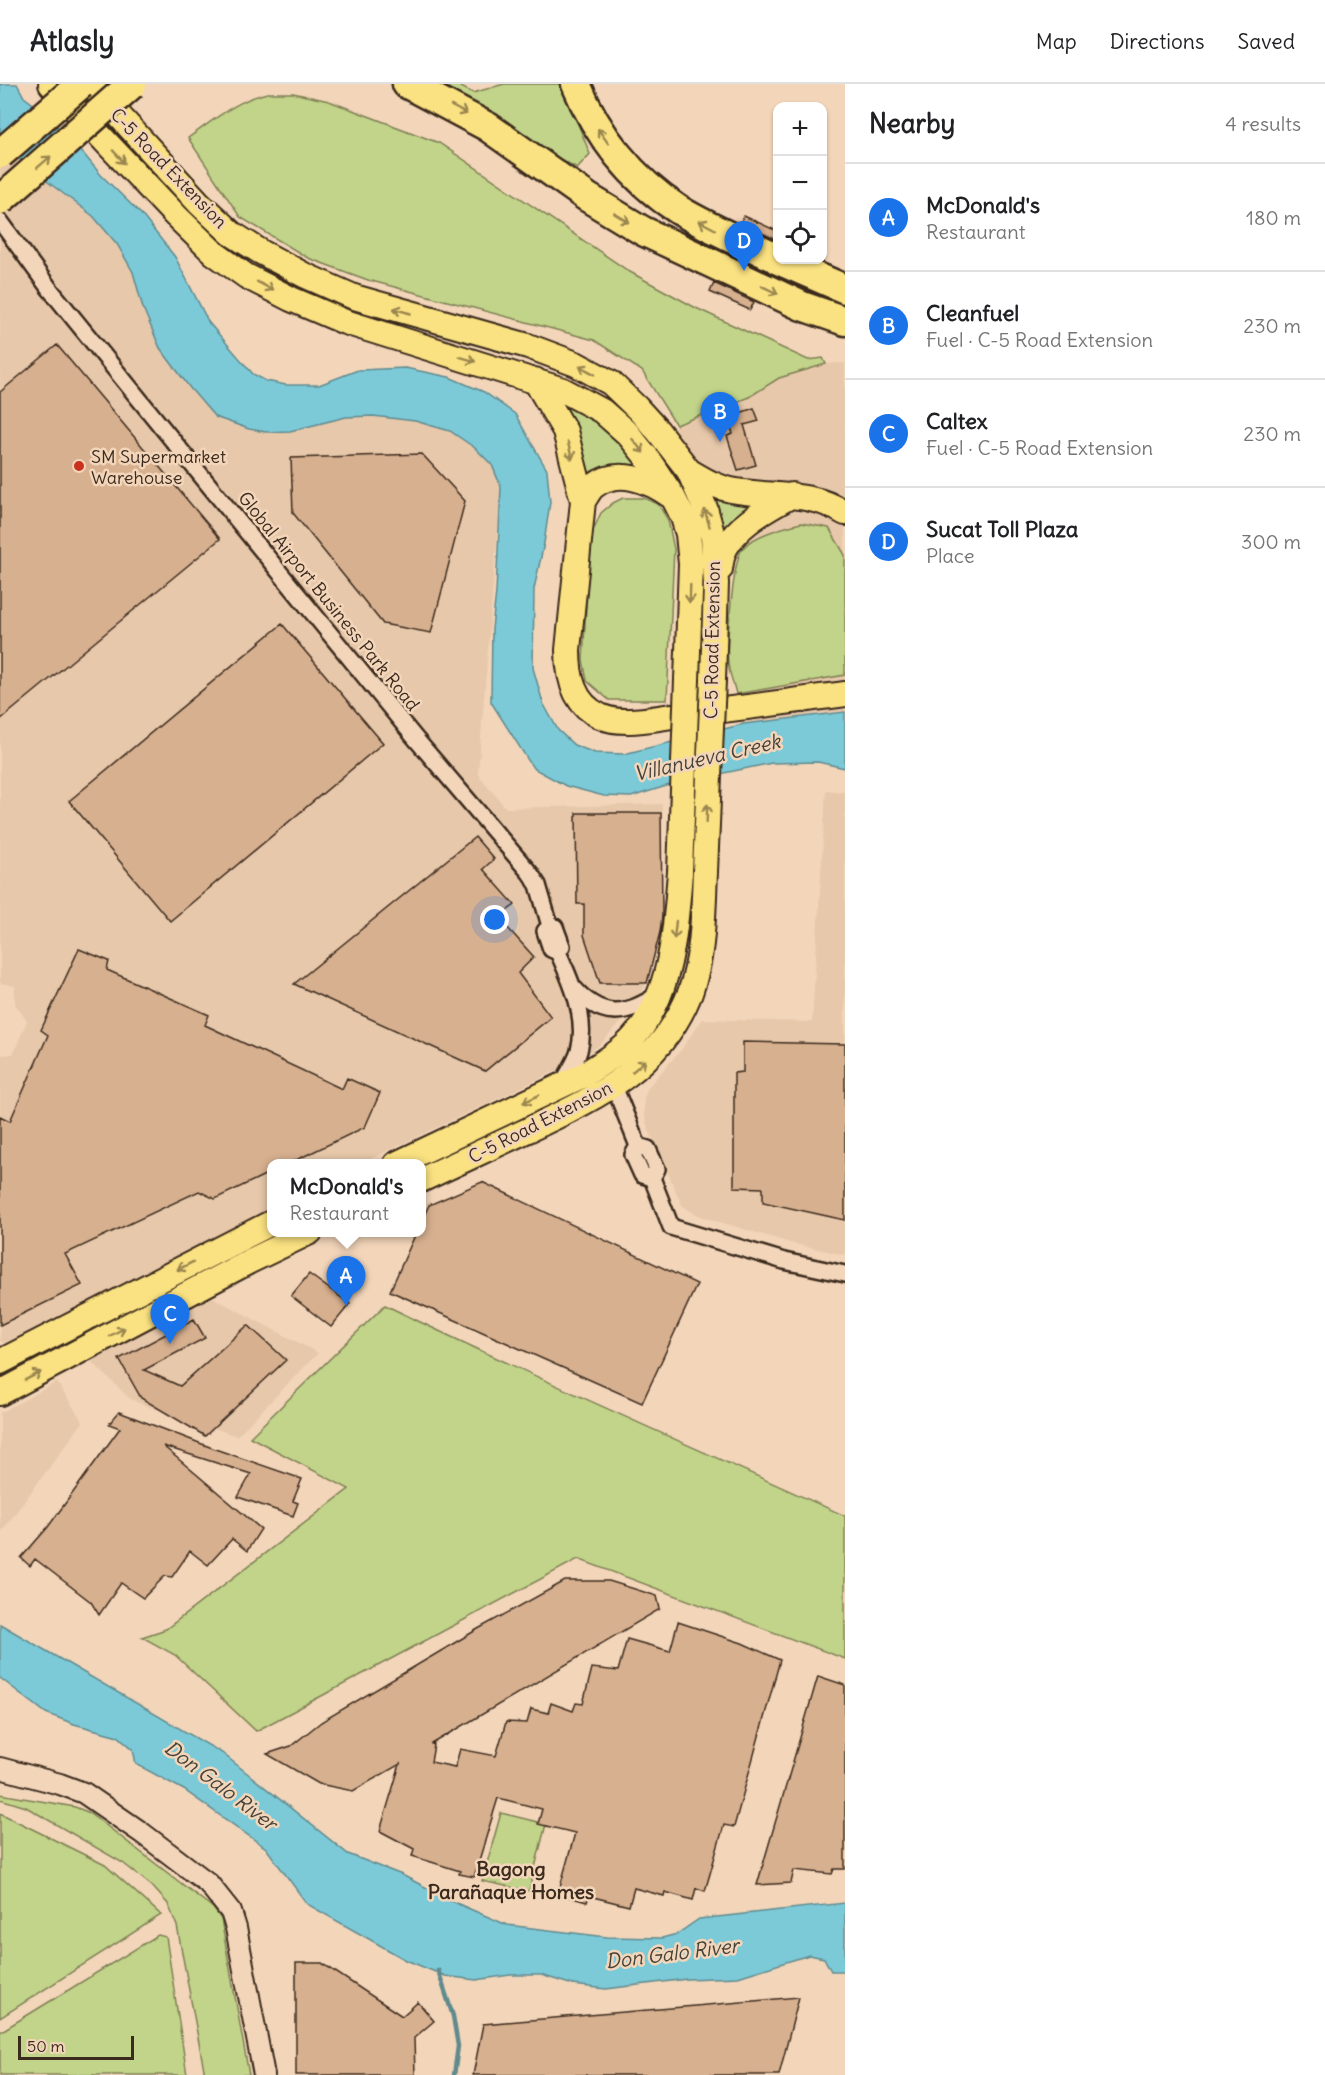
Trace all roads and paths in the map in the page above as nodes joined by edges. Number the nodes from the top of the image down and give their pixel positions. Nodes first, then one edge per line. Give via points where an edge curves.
1 (51, 84) edge
2 (81, 84) edge
3 (90, 84) edge
4 (132, 84) edge
5 (407, 84) edge
6 (576, 84) edge
7 (0, 154) edge
8 (0, 200) edge
9 (0, 221) edge
10 (773, 257) edge
11 (789, 264) edge
12 (845, 289) edge
13 (845, 321) edge
14 (535, 380) junction
15 (688, 471) junction
16 (792, 495) junction
17 (673, 497) junction
18 (583, 501) junction
19 (845, 513) edge
20 (717, 583) junction
21 (845, 694) edge
22 (572, 985) junction
23 (657, 995) junction
24 (561, 1085) junction
25 (614, 1086) junction
26 (406, 1159) edge
27 (426, 1178) edge
28 (267, 1225) edge
29 (301, 1237) edge
30 (237, 1239) junction
31 (248, 1262) junction
32 (845, 1274) edge
33 (0, 1362) edge
34 (0, 1393) edge
35 (0, 1768) edge
36 (264, 2075) edge

1 -> 14 main road, C-5 Road Extension via 176,216 214,253 246,276 345,322
2 - 7 highway, bridge
15 -> 3 main road, C-5 Road Extension via 658,431 611,383 576,364 528,346 354,297 304,275 231,233
8 -> 4 highway, bridge
5 -> 13 highway via 488,127 643,231 801,306
10 -> 6 highway via 720,232 656,194 611,147
9 - 22 street, Global Airport Business Park Road via 49,288 280,574 530,873 538,885 550,926 555,927 560,940 558,952
11 - 12 highway
14 -> 17 main road, C-5 Road Extension via 602,411 628,434
14 -> 18 main road via 565,431
15 - 16 main road via 730,490
20 -> 15 main road, C-5 Road Extension via 713,537
16 - 19 main road via 832,504
16 - 20 main road via 752,520 731,539 724,549
17 - 18 main road via 654,484 625,477 594,486
17 -> 23 main road, C-5 Road Extension, bridge via 686,525 691,564 680,872 671,959
18 - 21 main road via 568,668 576,695 590,710 606,718 634,720
25 -> 20 main road, C-5 Road Extension, bridge via 658,1047 690,993 698,965
22 - 23 street, Global Airport Business Park Road via 592,1003 616,1011 628,1011
22 - 24 street, Global Airport Business Park Road via 581,1041 574,1064
23 - 24 main road, C-5 Road Extension via 638,1032 625,1046 582,1076
24 -> 26 main road, C-5 Road Extension
25 - 27 main road, C-5 Road Extension
25 - 32 street via 638,1146 633,1155 636,1163 642,1175 652,1178 671,1227 784,1261
28 - 30 main road
29 - 31 main road
30 - 31 main road
30 -> 33 main road
34 -> 31 main road
35 - 36 street via 84,1793 208,1883 221,1898 236,1928

